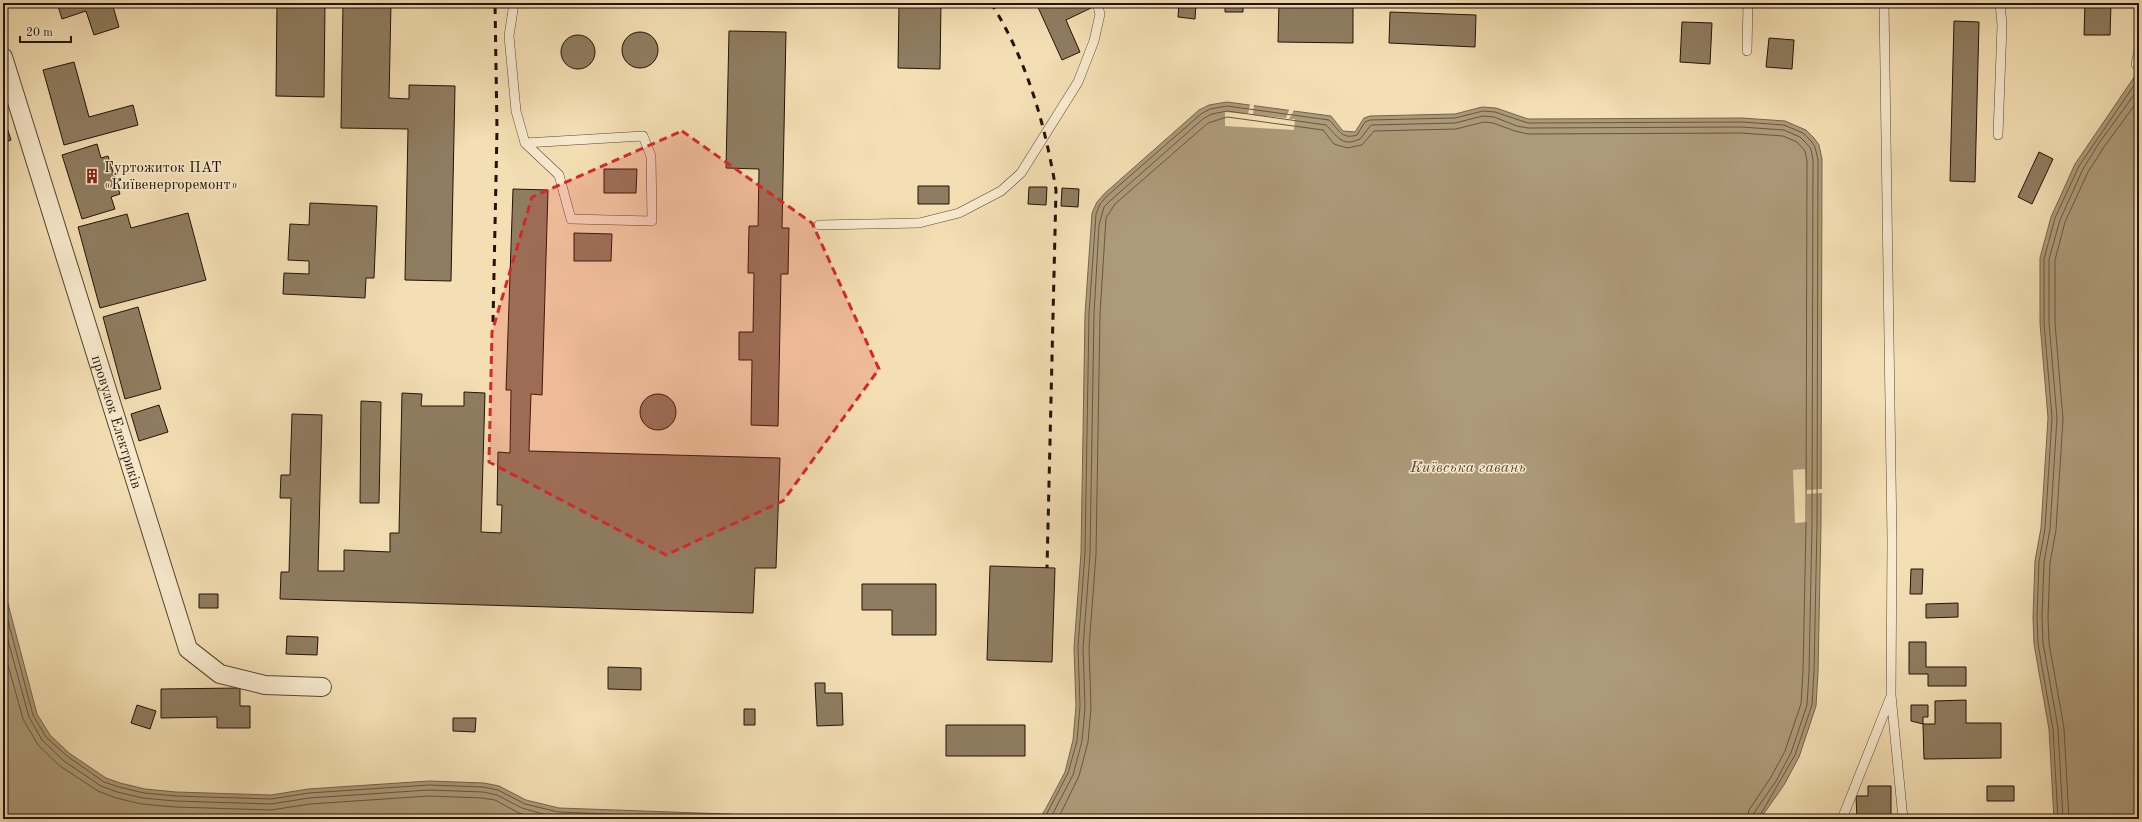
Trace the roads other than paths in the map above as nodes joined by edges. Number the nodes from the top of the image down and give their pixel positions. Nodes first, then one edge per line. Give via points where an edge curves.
1 (514, 3) edge
2 (1097, 3) edge
3 (1748, 3) edge
4 (1884, 3) edge
5 (2000, 3) edge
6 (2139, 50) edge
7 (1747, 51) dead end
8 (3, 57) edge
9 (2136, 64) dead end
10 (1998, 135) dead end
11 (525, 143) junction
12 (819, 225) dead end
13 (322, 687) dead end
14 (1892, 695) junction
15 (1842, 819) edge
16 (1902, 819) edge

1 - 11 lane via 510,36 516,111
2 - 12 lane via 1100,14 1094,41 1078,82 1021,173 1001,191 959,213 919,223
3 - 7 lane
4 - 14 lane
5 - 10 lane via 2002,25
6 - 9 lane
8 - 13 street, провулок Електриків via 188,649 220,674 265,686
11 - 11 lane via 643,136 651,156 652,221 571,219 559,175
14 - 15 lane
14 - 16 lane

